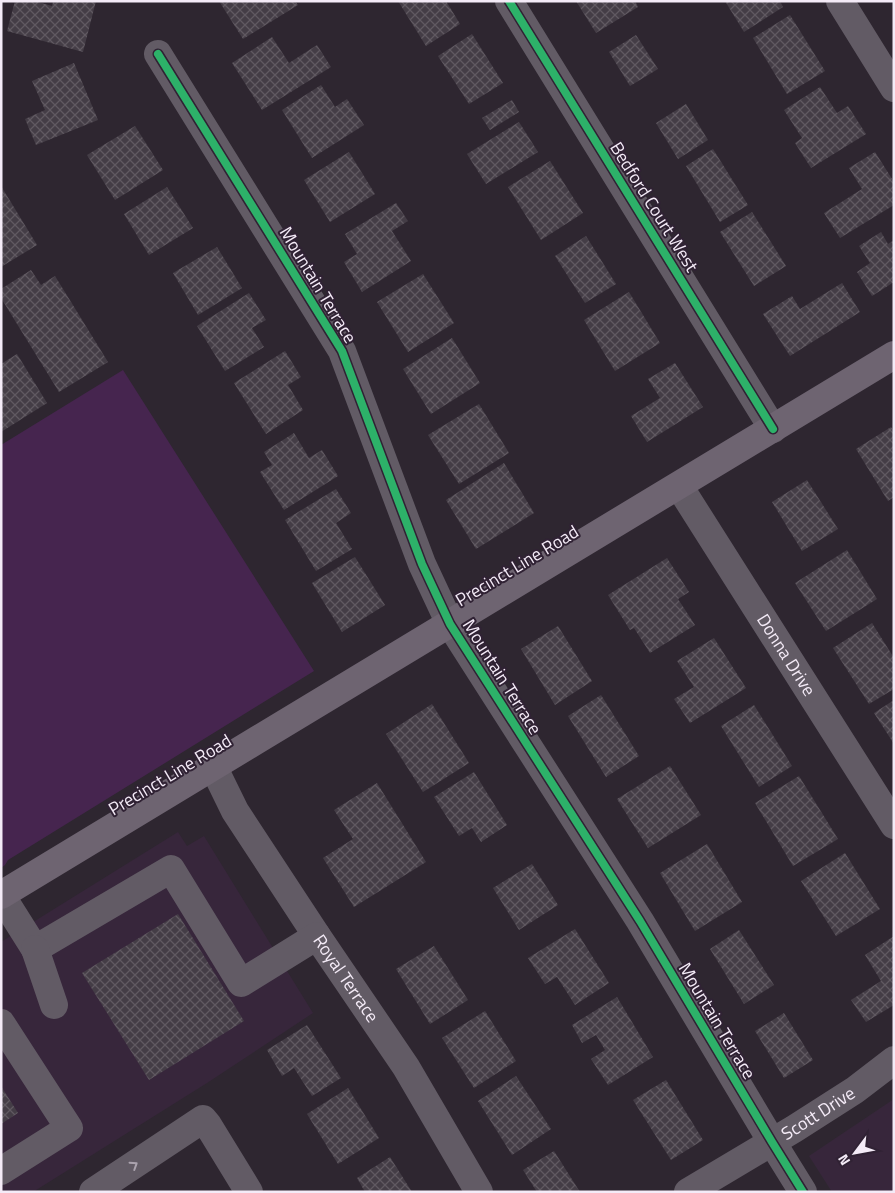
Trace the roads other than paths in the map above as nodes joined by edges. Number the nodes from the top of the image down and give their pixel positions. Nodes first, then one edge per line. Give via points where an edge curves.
1 (509, 1) edge
2 (840, 1) edge
3 (158, 54) dead end
4 (894, 88) edge
5 (894, 355) edge
6 (773, 429) junction
7 (679, 486) junction
8 (450, 624) junction
9 (213, 766) junction
10 (894, 825) edge
11 (1, 895) edge
12 (317, 936) junction
13 (35, 949) junction
14 (54, 1005) dead end
15 (1, 1023) edge
16 (894, 1060) edge
17 (772, 1142) junction
18 (1, 1171) edge
19 (93, 1192) edge
20 (249, 1192) edge
21 (479, 1192) edge
22 (688, 1192) edge
23 (803, 1192) edge

1 - 6 street, Bedford Court West
2 - 4 street
3 - 8 street, Mountain Terrace via 342,351 422,564
5 - 6 main road, Precinct Line Road
6 - 7 main road, Precinct Line Road
7 - 8 main road, Precinct Line Road
7 - 10 street, Donna Drive
8 - 9 main road, Precinct Line Road
8 - 17 street, Mountain Terrace via 640,921
9 - 11 main road, Precinct Line Road
9 - 12 street, Royal Terrace via 236,811
11 - 13 street
12 - 13 street via 242,983 171,869
12 - 21 street, Royal Terrace via 406,1067
13 - 14 street
15 - 18 street via 69,1128
16 - 17 street, Scott Drive via 855,1090
17 - 22 street, Scott Drive
17 - 23 street, Mountain Terrace
19 -> 20 street via 203,1120

